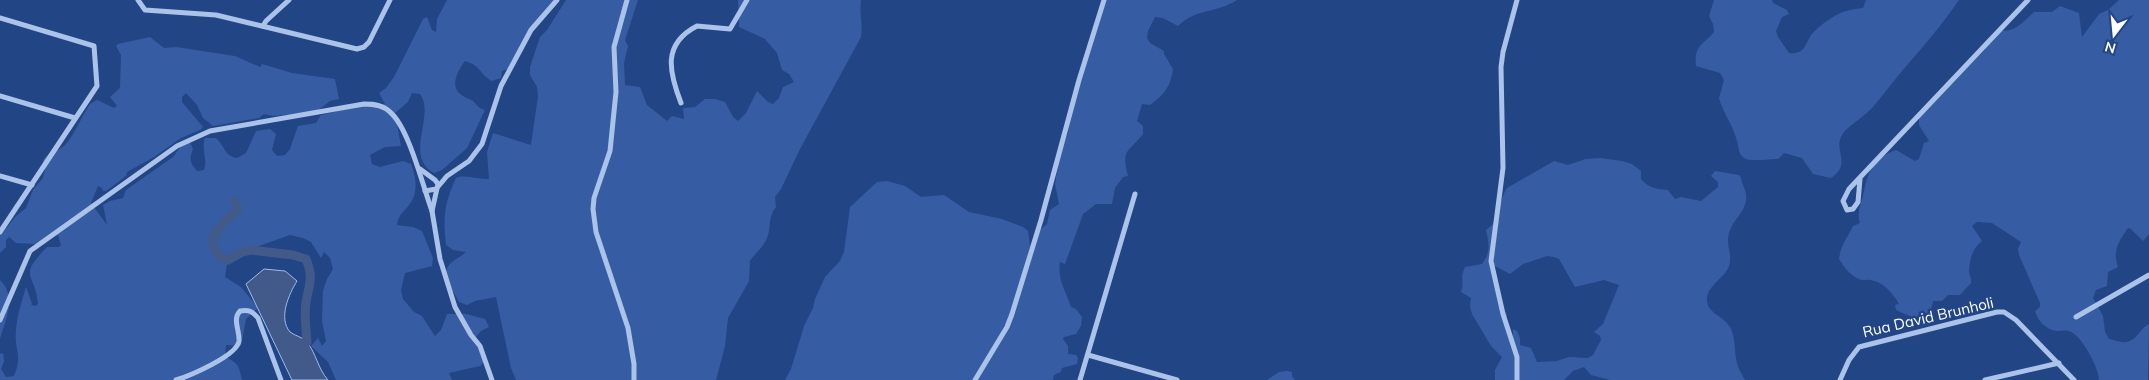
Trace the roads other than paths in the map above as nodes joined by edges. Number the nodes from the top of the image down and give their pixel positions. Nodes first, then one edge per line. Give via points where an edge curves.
1 (138, 0) edge
2 (289, 0) edge
3 (390, 0) edge
4 (557, 0) edge
5 (627, 0) edge
6 (747, 0) edge
7 (1104, 0) edge
8 (1517, 0) edge
9 (2028, 0) edge
10 (0, 18) edge
11 (263, 26) junction
12 (0, 96) edge
13 (681, 103) dead end
14 (75, 118) junction
15 (420, 169) junction
16 (0, 176) edge
17 (447, 176) junction
18 (432, 178) junction
19 (1860, 179) junction
20 (422, 180) junction
21 (32, 185) junction
22 (436, 189) junction
23 (425, 191) junction
24 (1135, 194) dead end
25 (432, 211) junction
26 (0, 232) edge
27 (2149, 275) edge
28 (2076, 317) dead end
29 (0, 320) edge
30 (1088, 355) junction
31 (2059, 363) junction
32 (176, 380) edge
33 (281, 380) edge
34 (492, 380) edge
35 (634, 380) edge
36 (975, 380) edge
37 (1080, 380) edge
38 (1177, 380) edge
39 (1517, 380) edge
40 (1840, 380) edge
41 (1985, 380) edge
42 (2074, 380) edge

1 - 11 street via 145,10 216,16
2 - 11 street
3 - 11 street via 369,42 360,48
4 - 17 street via 531,30 501,86 482,144 468,161
5 - 35 street via 614,48 616,92 610,151 593,209 596,232 628,328
6 - 13 street via 730,29 697,26 675,45 670,63
7 - 36 street via 1012,314
8 - 39 street via 1501,67 1504,168 1491,261 1517,357
9 - 19 street
10 - 14 street via 94,46 97,86
12 - 14 street
14 - 21 street
15 - 18 street
15 - 20 street
15 - 29 street via 394,116 389,110 374,104 210,131 177,146 30,251
16 - 21 street
17 - 18 street
17 - 22 street
18 - 20 street
18 - 22 street via 437,182
19 - 19 street via 1844,197 1843,205 1847,210 1857,205
20 - 23 street
21 - 26 street
22 - 23 street
22 - 25 street
23 - 25 street
24 - 30 street
25 - 34 street via 440,259 452,298 461,319 480,346
27 - 28 street
30 - 37 street
30 - 38 street
31 - 40 street, Rua David Brunholi via 2016,320 2004,312 1997,312 1859,347
31 - 41 street
31 - 42 street, Rua David Brunholi
32 - 33 street via 204,369 236,348 240,310 253,313 258,318

